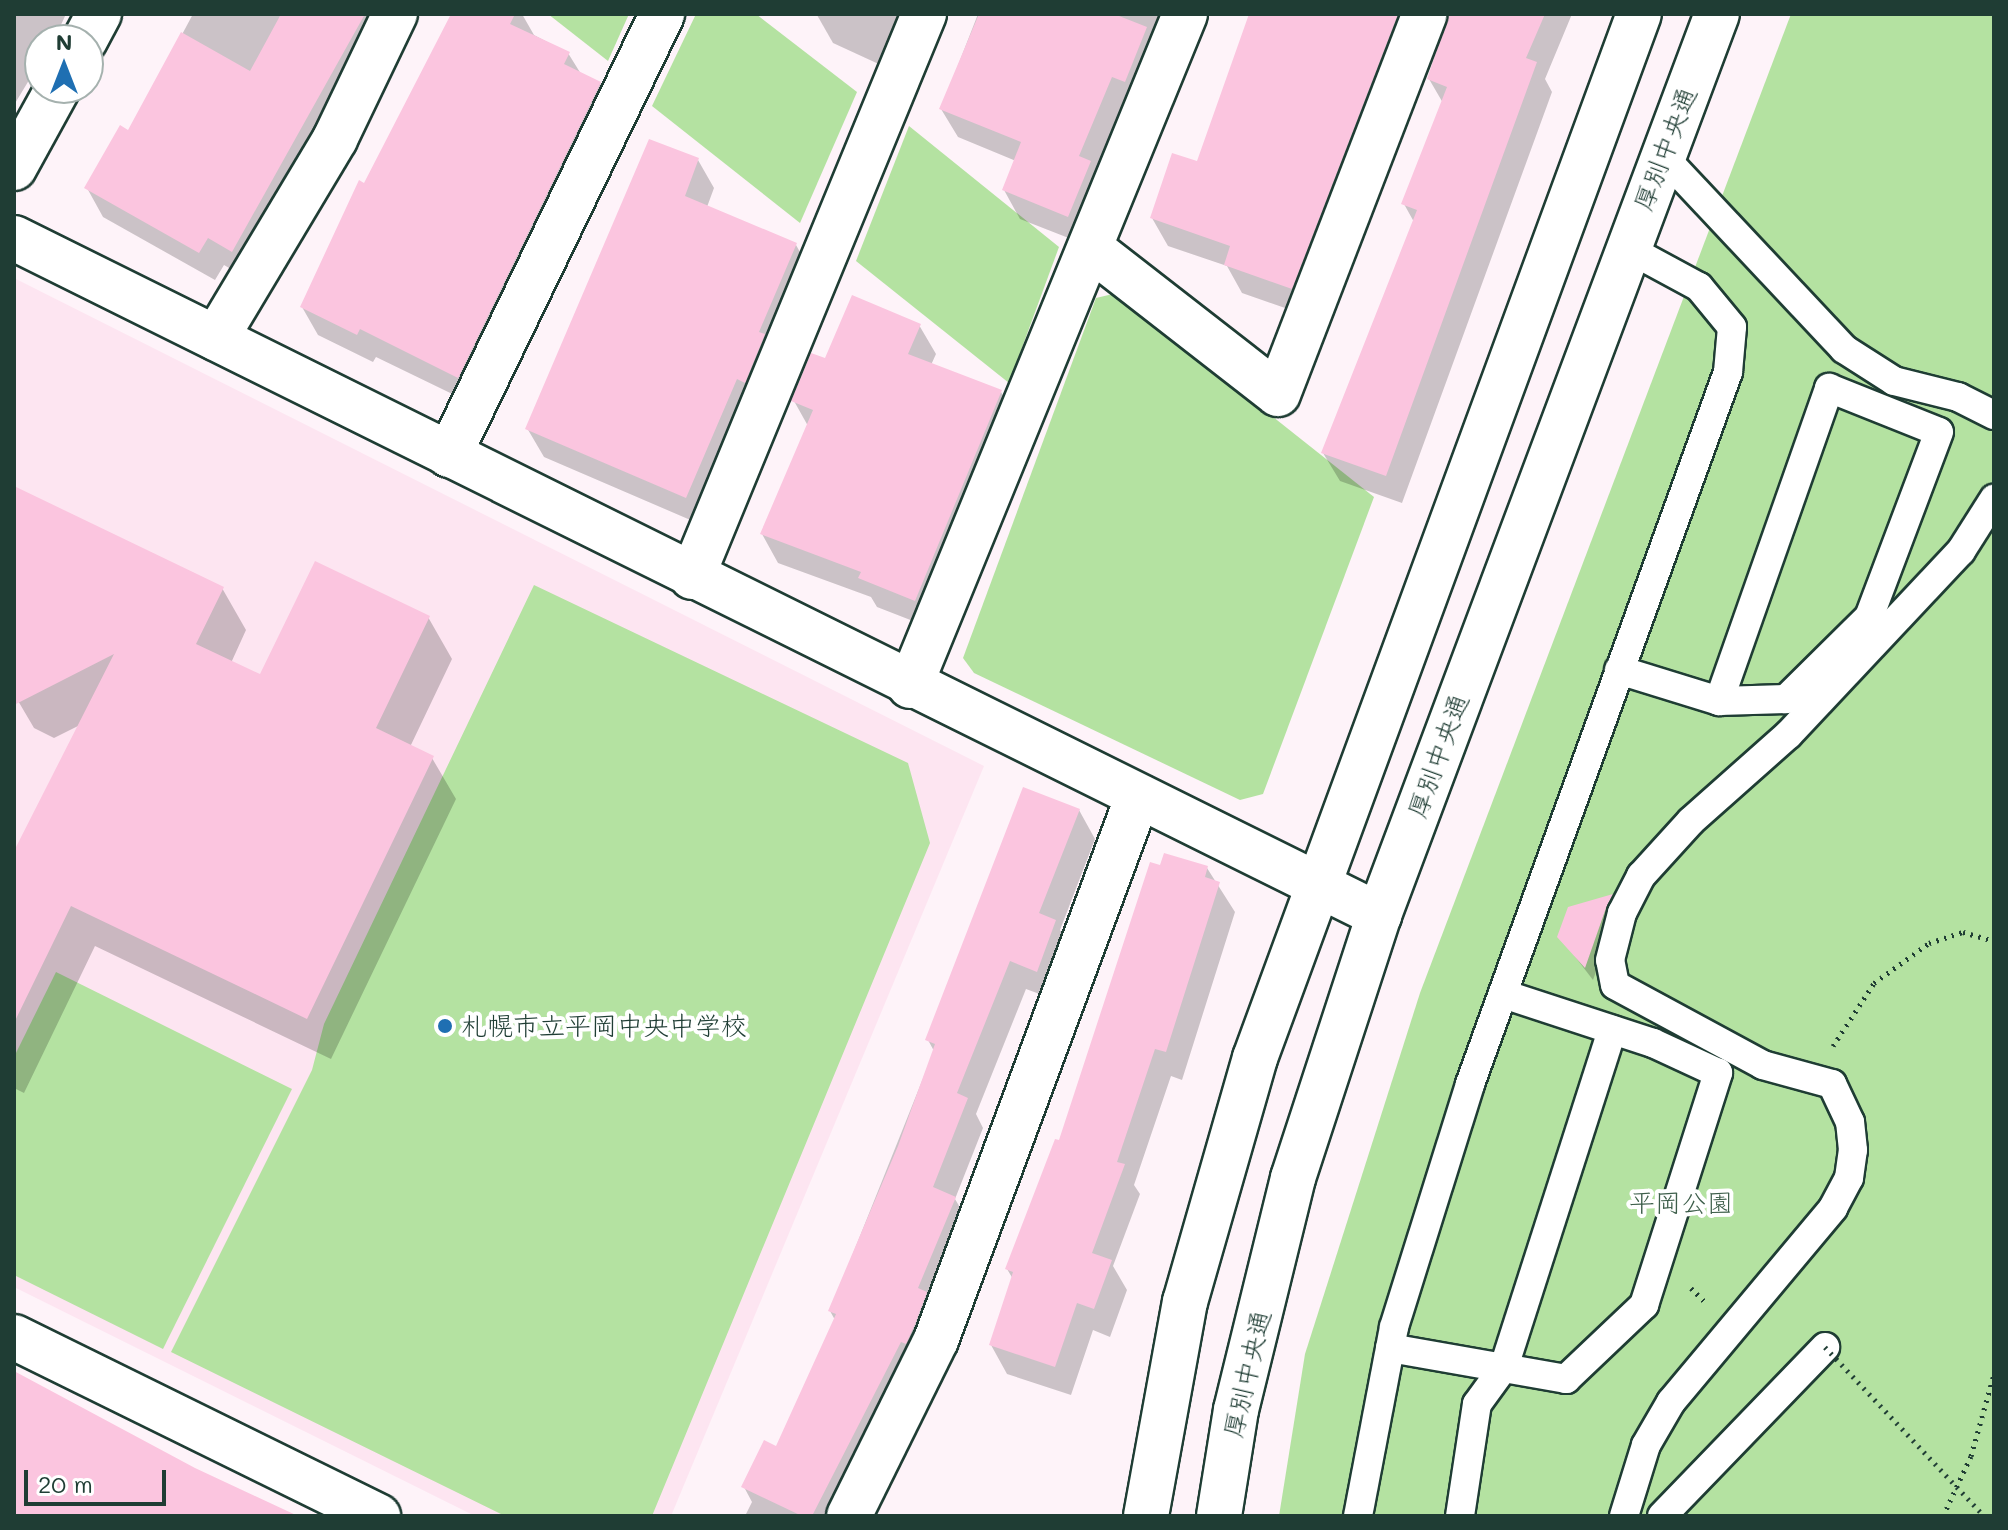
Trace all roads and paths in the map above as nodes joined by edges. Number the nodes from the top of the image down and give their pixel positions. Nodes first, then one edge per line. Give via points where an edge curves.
1 (395, 14) edge
2 (662, 14) edge
3 (924, 14) edge
4 (1185, 14) edge
5 (1425, 14) edge
6 (1639, 14) edge
7 (1717, 14) edge
8 (49, 104) edge
9 (1662, 155) junction
10 (14, 168) edge
11 (14, 238) edge
12 (1627, 248) junction
13 (1093, 250) junction
14 (216, 338) junction
15 (1994, 415) edge
16 (449, 455) junction
17 (1994, 499) edge
18 (692, 577) junction
19 (1619, 670) junction
20 (910, 686) junction
21 (1719, 701) junction
22 (1138, 796) junction
23 (1320, 882) junction
24 (1379, 915) junction
25 (1992, 943) edge
26 (1503, 994) junction
27 (1612, 1030) junction
28 (1814, 1076) junction
29 (14, 1337) edge
30 (1825, 1347) joint
31 (1390, 1348) junction
32 (1504, 1367) junction
33 (1994, 1374) edge
34 (378, 1516) edge
35 (849, 1516) edge
36 (1146, 1516) edge
37 (1219, 1516) edge
38 (1358, 1516) edge
39 (1460, 1516) edge
40 (1624, 1516) edge
41 (1662, 1516) edge
42 (1943, 1516) edge
43 (1984, 1516) edge

1 - 14 street via 335,139
2 - 16 street
3 - 18 street
4 - 13 street
5 - 13 street via 1278,394
6 - 23 street
7 - 9 street, 厚別中央通
8 - 10 street
9 - 12 street, 厚別中央通
9 - 15 lane via 1844,349 1894,381 1958,397
11 - 14 street
12 - 19 lane via 1699,287 1732,327 1728,372
12 - 24 street, 厚別中央通
13 - 20 street
14 - 16 street
16 - 18 street
17 - 28 lane via 1961,551 1891,627 1641,876 1622,913 1610,960 1615,985 1740,1054
18 - 20 street
19 - 21 lane
19 - 26 lane
20 - 22 street
21 - 21 lane via 1829,388 1939,432 1869,617 1786,699
22 - 23 street
22 - 35 street via 936,1340
23 - 24 street
23 - 36 street via 1255,1058 1185,1302
24 - 37 street, 厚別中央通 via 1293,1178 1236,1410
25 - 28 path via 1963,932 1945,936 1889,971 1874,983
26 - 27 lane
26 - 31 lane
27 - 32 lane
27 - 32 lane via 1718,1073 1644,1305 1566,1379
28 - 40 lane via 1832,1084 1850,1122 1849,1178 1802,1251 1671,1402 1646,1445
29 - 34 street
30 - 41 lane
30 - 43 path, bridge
31 - 32 lane
31 - 38 lane
32 - 39 lane via 1477,1404
33 - 42 path via 1971,1456

